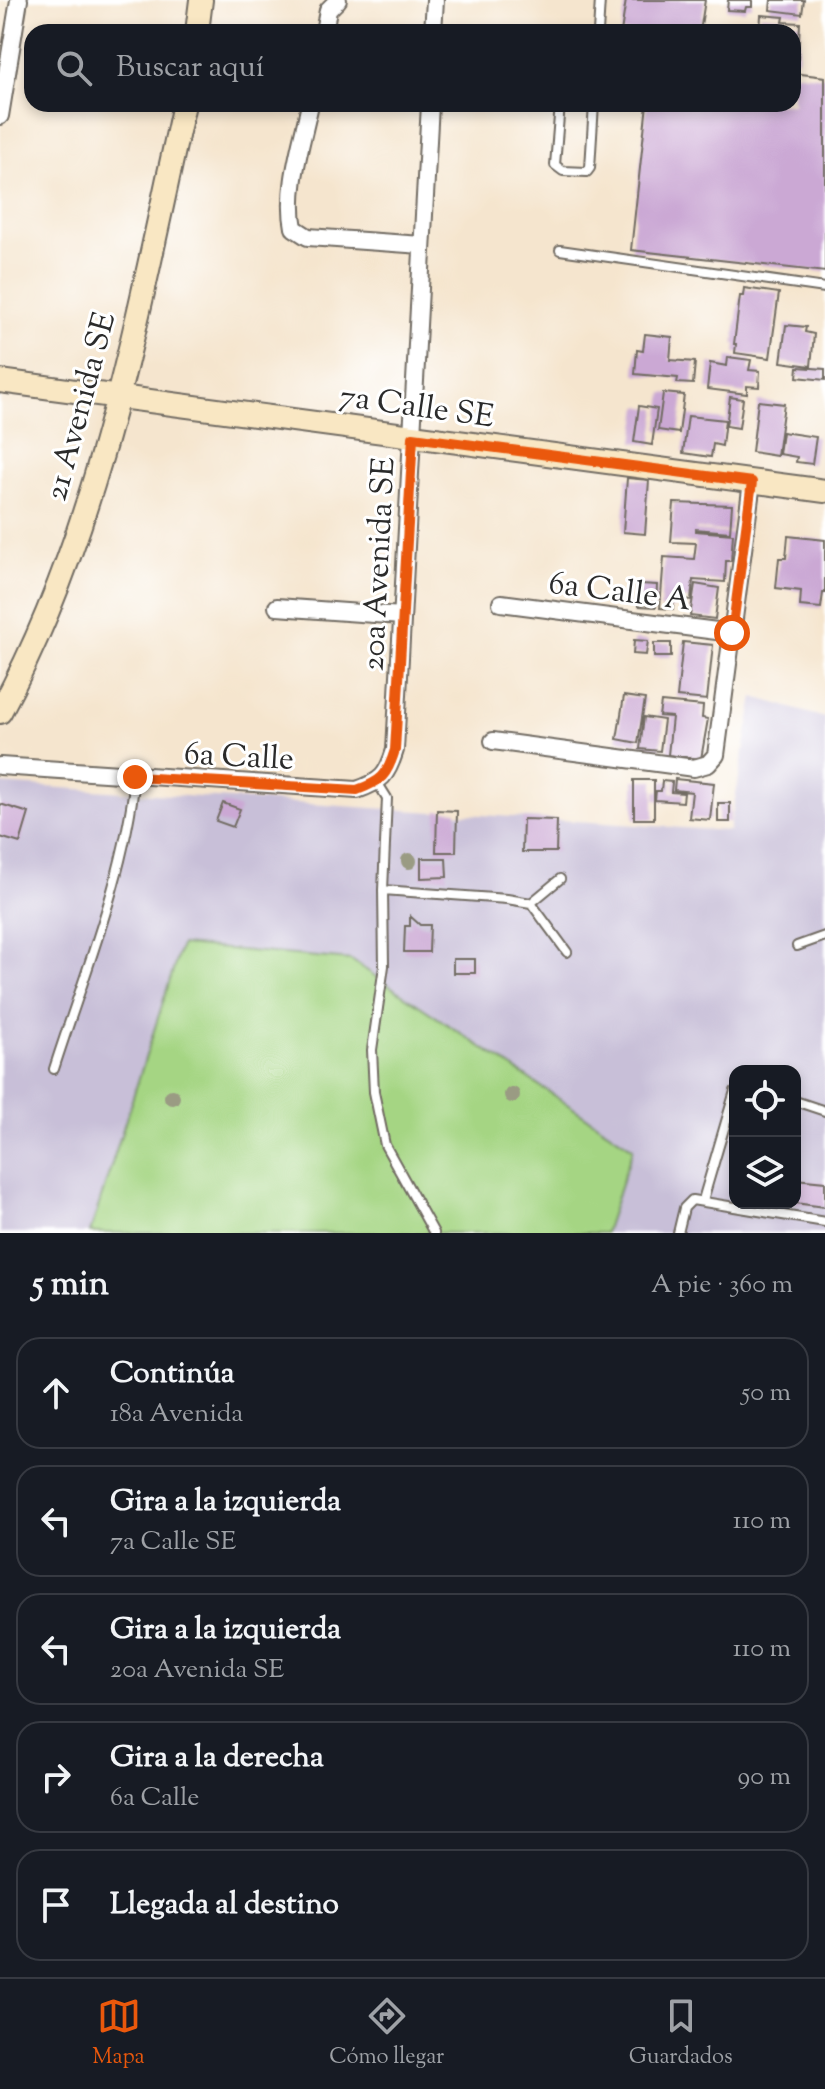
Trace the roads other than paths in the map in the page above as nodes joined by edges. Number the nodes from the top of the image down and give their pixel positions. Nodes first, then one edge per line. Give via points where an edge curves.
1 (19, 0) edge
2 (201, 0) edge
3 (338, 0) edge
4 (435, 0) edge
5 (600, 0) edge
6 (198, 24) edge
7 (325, 24) edge
8 (434, 24) edge
9 (598, 24) edge
10 (182, 112) edge
11 (308, 112) edge
12 (430, 112) edge
13 (559, 112) edge
14 (594, 112) edge
15 (0, 116) edge
16 (422, 245) junction
17 (560, 250) dead end
18 (825, 288) edge
19 (0, 381) edge
20 (119, 396) junction
21 (413, 437) junction
22 (752, 482) junction
23 (825, 491) edge
24 (501, 603) dead end
25 (277, 607) dead end
26 (402, 616) junction
27 (732, 633) junction
28 (0, 712) edge
29 (493, 741) dead end
30 (0, 766) edge
31 (135, 777) junction
32 (377, 782) junction
33 (560, 879) dead end
34 (383, 890) junction
35 (531, 903) junction
36 (825, 936) edge
37 (797, 946) dead end
38 (567, 952) dead end
39 (54, 1069) dead end
40 (801, 1103) edge
41 (729, 1111) edge
42 (825, 1111) edge
43 (703, 1200) junction
44 (825, 1222) edge
45 (434, 1233) edge
46 (678, 1233) edge

1 - 15 street
2 - 6 street
3 - 7 street via 328,10
4 - 8 street
5 - 9 lane
10 - 20 street, 21 Avenida SE
11 - 16 street via 293,189 294,228 308,237
12 - 16 street, 20a Avenida SE
13 - 14 lane via 555,165 563,171 587,172
16 - 21 street, 20a Avenida SE
17 - 18 lane
19 - 20 street, 7a Calle SE
20 - 21 street, 7a Calle SE
20 - 28 street, 21 Avenida SE via 79,529 22,672
21 - 22 street, 7a Calle SE
21 - 26 street, 20a Avenida SE
22 - 23 street, 7a Calle SE
22 - 27 street
24 - 27 street, 6a Calle A
25 - 26 street
26 - 32 street, 20a Avenida SE via 395,750 389,770
27 - 29 street via 716,755 708,764 694,768
30 - 31 street, 6a Calle
31 - 32 street, 6a Calle via 345,790
31 - 39 lane via 108,904
32 - 34 lane via 387,798
33 - 35 lane
34 - 35 lane
34 - 45 lane via 384,966 372,1050 374,1092 385,1145
35 - 38 lane
36 - 37 lane
40 - 42 lane
41 - 43 lane
43 - 44 lane
43 - 46 lane via 692,1200 684,1208

